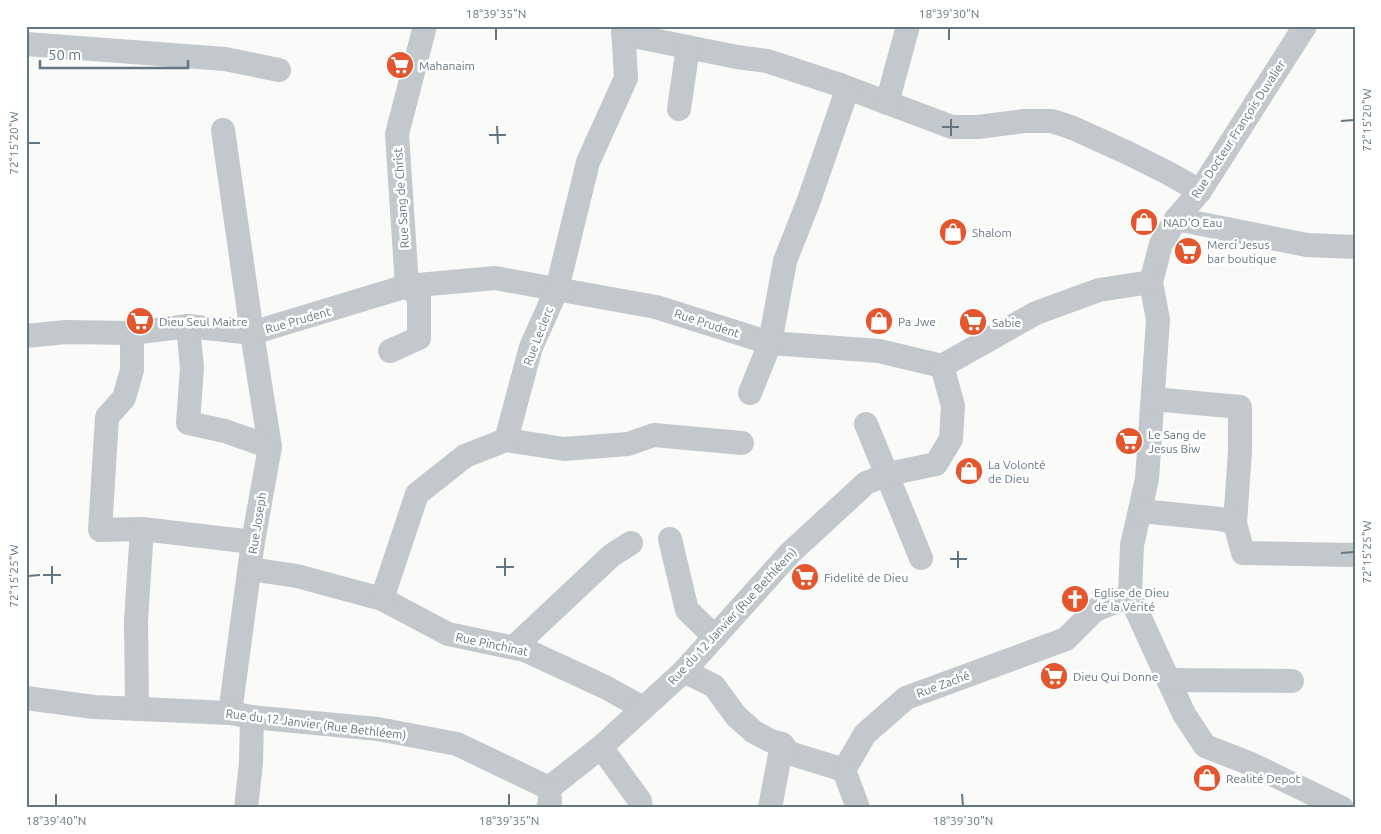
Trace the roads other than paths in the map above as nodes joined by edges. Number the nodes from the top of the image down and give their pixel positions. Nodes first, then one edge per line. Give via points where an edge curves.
1 (27, 26) edge
2 (425, 26) edge
3 (908, 26) edge
4 (1305, 26) edge
5 (623, 30) edge
6 (26, 44) edge
7 (688, 47) junction
8 (279, 70) dead end
9 (840, 85) junction
10 (887, 103) junction
11 (679, 109) dead end
12 (223, 130) dead end
13 (1200, 191) junction
14 (1176, 219) junction
15 (1355, 247) edge
16 (1151, 282) junction
17 (408, 286) junction
18 (557, 289) junction
19 (188, 326) junction
20 (132, 333) junction
21 (252, 333) junction
22 (26, 336) edge
23 (770, 343) junction
24 (390, 351) dead end
25 (942, 366) junction
26 (750, 393) dead end
27 (1153, 399) junction
28 (866, 424) dead end
29 (506, 440) junction
30 (742, 444) dead end
31 (270, 447) junction
32 (888, 474) junction
33 (1141, 511) junction
34 (1235, 523) junction
35 (142, 529) junction
36 (670, 539) dead end
37 (253, 542) junction
38 (631, 543) dead end
39 (1355, 555) edge
40 (922, 558) dead end
41 (250, 569) junction
42 (1130, 596) junction
43 (382, 599) junction
44 (715, 637) junction
45 (514, 647) junction
46 (684, 671) junction
47 (1168, 680) junction
48 (1292, 681) dead end
49 (26, 698) edge
50 (137, 708) junction
51 (643, 708) junction
52 (241, 715) junction
53 (782, 744) junction
54 (601, 747) junction
55 (844, 770) junction
56 (548, 798) edge
57 (246, 808) edge
58 (642, 808) edge
59 (770, 808) edge
60 (858, 808) edge
61 (1342, 808) edge

1 - 6 street
2 - 17 street, Rue Sang de Christ via 397,134
3 - 10 street
4 - 13 street, Rue Docteur François Duvalier
5 - 7 street
5 - 18 street, Rue Leclerc via 626,78 588,162
6 - 8 street via 225,59
7 - 9 street via 767,61
7 - 11 street
9 - 10 street
9 - 23 street via 846,93 810,200 785,261
10 - 13 street via 952,127 1052,121 1128,153
12 - 21 street, Rue Joseph
13 - 14 street, Rue Docteur François Duvalier
14 - 15 street via 1307,245
14 - 16 street, Rue Docteur François Duvalier via 1161,244
16 - 25 street via 1099,290 1036,313
16 - 27 street, Rue Docteur François Duvalier via 1158,320
17 - 18 street, Rue Prudent via 496,278
17 - 21 street, Rue Prudent
17 - 24 street, Rue Sang de Christ via 419,296 418,338
18 - 23 street, Rue Prudent via 656,307
18 - 29 street, Rue Leclerc via 531,347
19 - 20 street
19 - 21 street
19 - 31 street via 192,368 188,423 225,431
20 - 22 street via 66,332
20 - 35 street via 132,370 124,398 106,417 100,530
21 - 31 street, Rue Joseph
23 - 25 street, Rue Prudent via 879,350
23 - 26 street
25 - 32 street, Rue du 12 Janvier (Rue Bethléem) via 953,406 951,439 936,464
27 - 33 street, Rue Docteur François Duvalier via 1147,479
27 - 34 street via 1240,407
28 - 32 street
29 - 30 street via 564,449 628,444 654,435
29 - 43 street via 465,456 417,494
31 - 37 street, Rue Joseph
32 - 40 street
32 - 44 street, Rue du 12 Janvier (Rue Bethléem) via 866,483 790,553
33 - 34 street
33 - 42 street, Rue Docteur François Duvalier via 1132,545
34 - 39 street via 1243,553
35 - 37 street
35 - 50 street via 136,620
36 - 44 street via 687,610
37 - 41 street, Rue Joseph
38 - 45 street via 612,555
41 - 43 street, Rue Pinchinat via 297,576
41 - 52 street, Rue Joseph
42 - 47 street, Rue Docteur François Duvalier
42 - 55 street, Rue Zaché via 1095,610 1066,639 906,698 866,734
43 - 45 street, Rue Pinchinat via 448,634
44 - 46 street, Rue du 12 Janvier (Rue Bethléem)
45 - 51 street, Rue Pinchinat via 605,687
46 - 51 street, Rue du 12 Janvier (Rue Bethléem)
46 - 53 street via 714,686 736,716 754,732
47 - 48 street
47 - 61 street, Rue Docteur François Duvalier via 1184,714 1205,746 1252,764
49 - 50 street, Rue du 12 Janvier (Rue Bethléem) via 94,707
50 - 52 street, Rue du 12 Janvier (Rue Bethléem)
51 - 54 street, Rue du 12 Janvier (Rue Bethléem)
52 - 56 street, Rue du 12 Janvier (Rue Bethléem) via 378,729 457,744
52 - 57 street, Rue Joseph via 251,763
53 - 55 street via 789,753
53 - 59 street
54 - 56 street, Rue du 12 Janvier (Rue Bethléem)
54 - 58 street
55 - 60 street

